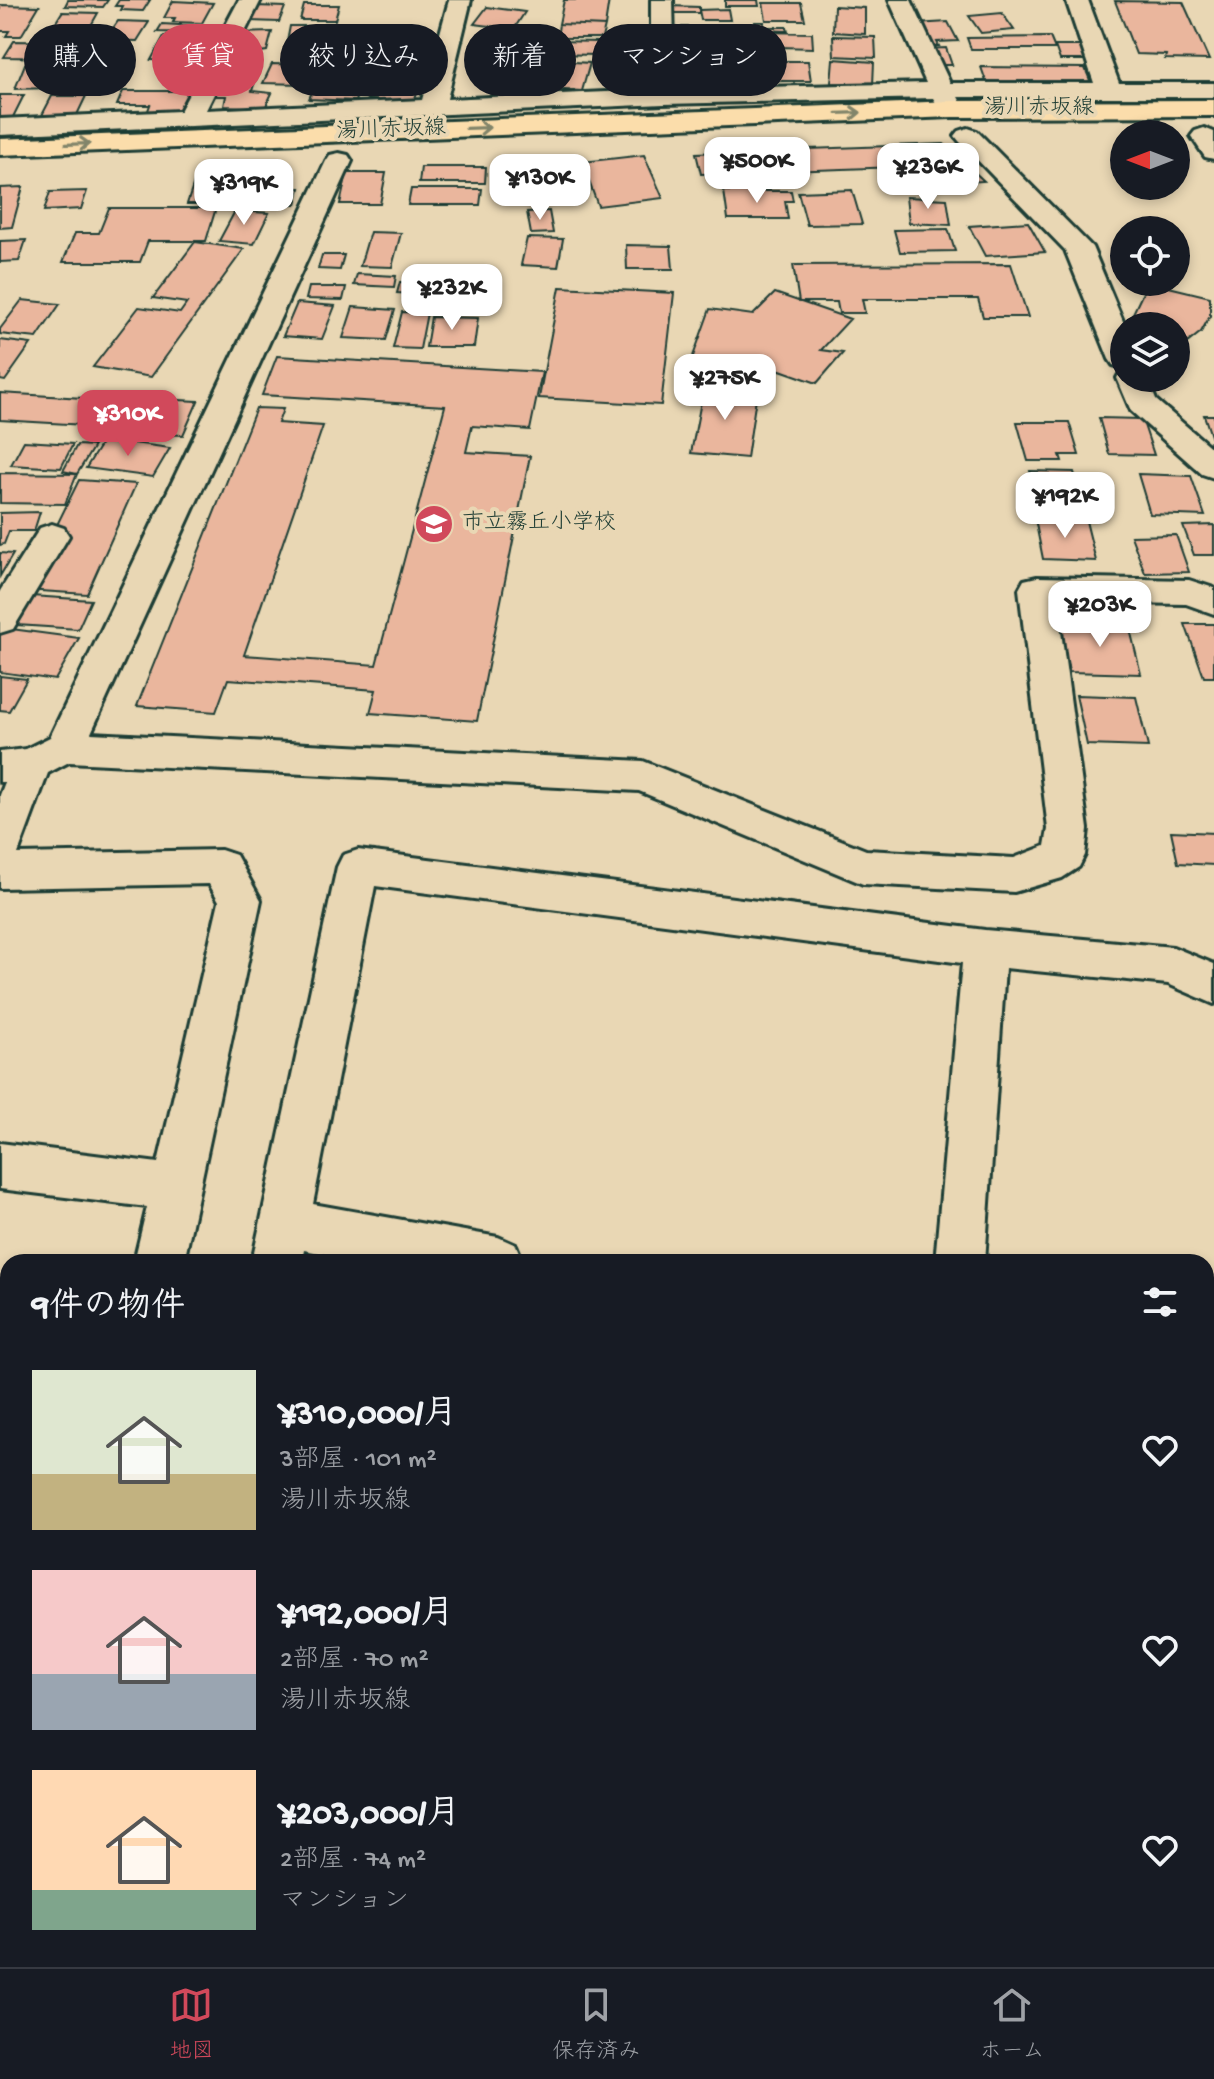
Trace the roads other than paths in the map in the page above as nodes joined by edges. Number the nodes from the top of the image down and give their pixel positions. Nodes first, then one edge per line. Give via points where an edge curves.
1 (250, 0) edge
2 (460, 0) edge
3 (662, 0) edge
4 (900, 0) edge
5 (1077, 0) edge
6 (1109, 90) junction
7 (1214, 90) edge
8 (663, 97) junction
9 (947, 100) junction
10 (433, 106) junction
11 (1214, 108) edge
12 (189, 118) junction
13 (0, 127) edge
14 (940, 136) dead end
15 (968, 136) junction
16 (999, 136) dead end
17 (1190, 138) edge
18 (1211, 141) edge
19 (0, 147) edge
20 (339, 161) dead end
21 (1110, 325) edge
22 (1137, 392) edge
23 (1214, 467) edge
24 (52, 536) dead end
25 (1214, 601) edge
26 (0, 620) edge
27 (32, 759) edge
28 (0, 849) edge
29 (0, 871) edge
30 (985, 948) junction
31 (1214, 985) edge
32 (0, 1166) edge
33 (176, 1188) junction
34 (281, 1242) edge
35 (161, 1254) edge
36 (411, 1254) edge
37 (961, 1254) edge

1 - 12 street
2 - 10 street
3 - 8 street
4 - 9 street
5 - 6 street
6 - 7 street
6 - 9 street
8 - 9 street
8 - 10 street
9 - 11 main road, 湯川赤坂線
19 -> 9 main road, 湯川赤坂線
10 - 12 street
12 - 13 street
14 - 15 main road, 湯川赤坂線
15 - 16 main road, 湯川赤坂線
15 - 21 street via 1078,247
17 - 18 main road
20 - 27 street
22 - 23 street via 1142,404
24 - 26 street
25 - 27 street via 1189,592 1037,589 1068,829 1064,855 1014,875 863,867 643,776
27 - 28 street
29 - 33 street via 221,867 240,900
30 - 31 street via 1173,966
30 - 34 street via 358,867
30 - 37 street
32 - 33 street
33 - 35 street
34 - 36 street

